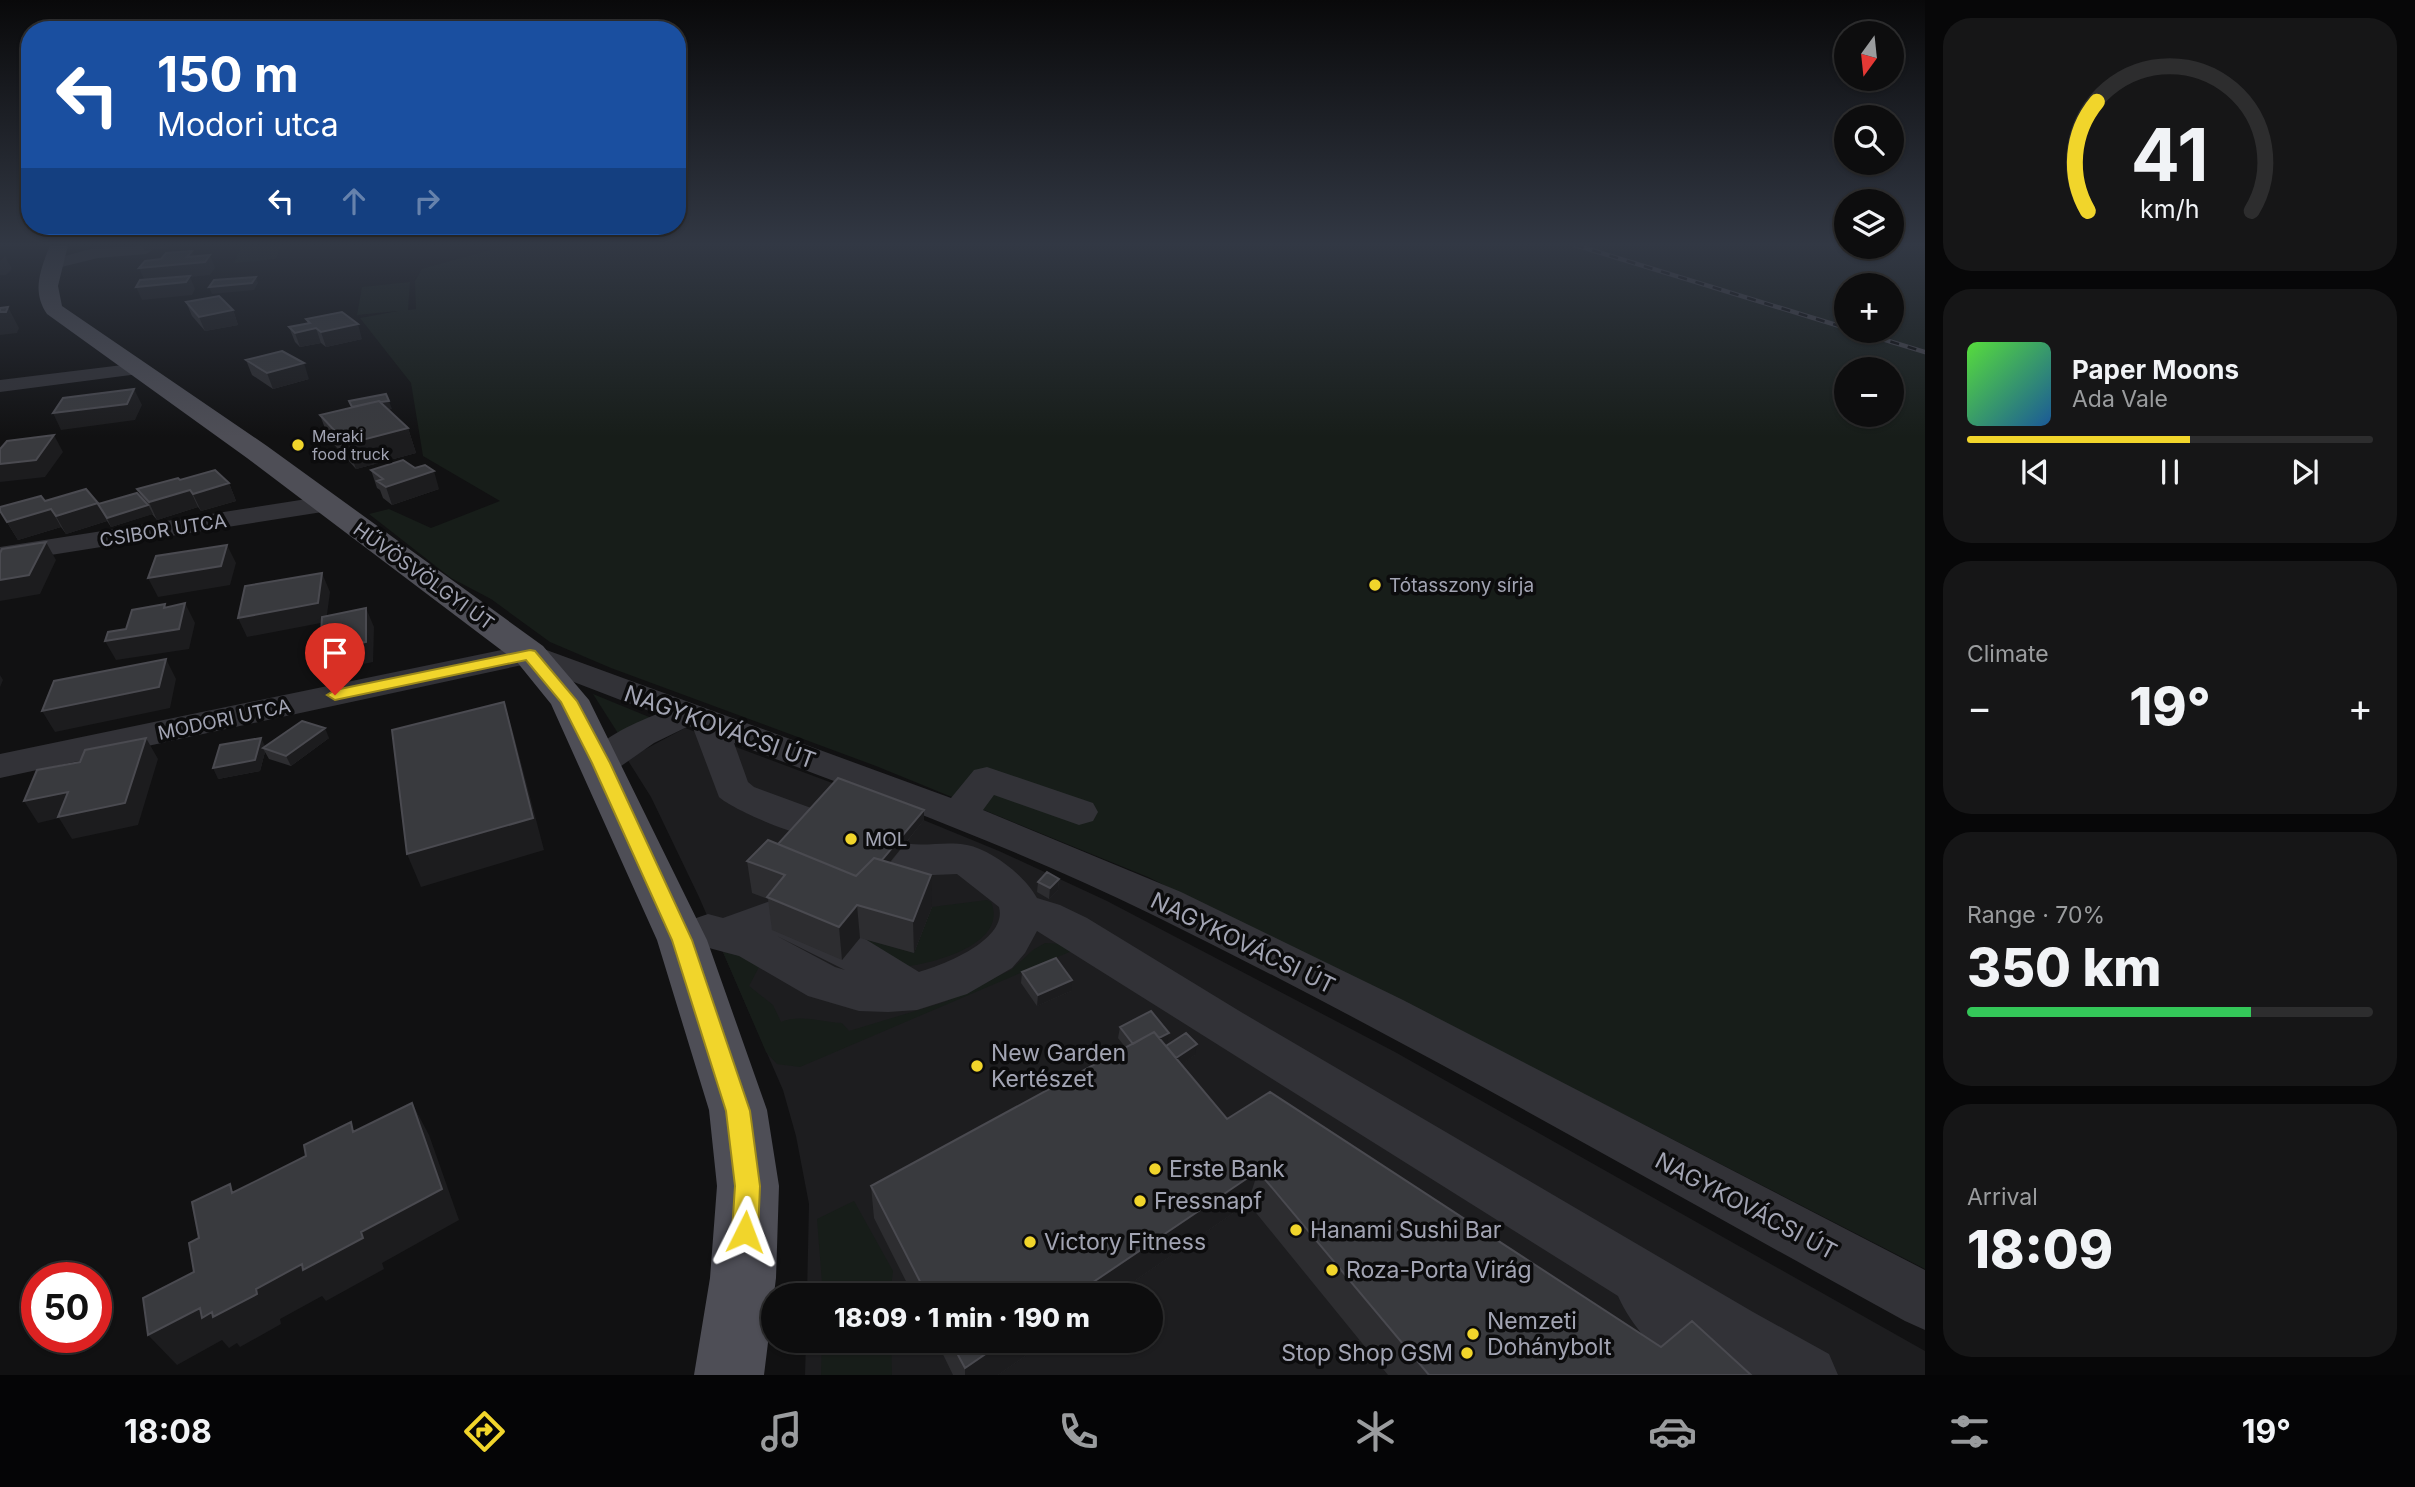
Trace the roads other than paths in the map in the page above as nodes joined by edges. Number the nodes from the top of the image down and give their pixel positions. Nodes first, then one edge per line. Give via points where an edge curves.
1 (53, 309) edge
2 (139, 369) junction
3 (0, 386) edge
4 (326, 504) junction
5 (0, 555) edge
6 (530, 654) junction
7 (698, 719) junction
8 (601, 763) junction
9 (0, 766) edge
10 (1079, 812) dead end
11 (808, 822) edge
12 (970, 834) junction
13 (895, 855) edge
14 (1022, 911) junction
15 (703, 938) junction
16 (1631, 1271) junction
17 (1925, 1301) edge
18 (729, 1375) edge
19 (1723, 1375) edge
20 (1808, 1375) edge

1 - 2 main road, HŰVÖSVÖLGYI ÚT
2 - 3 street
2 - 4 main road, HŰVÖSVÖLGYI ÚT
4 - 5 street, CSIBOR UTCA
4 - 6 main road, HŰVÖSVÖLGYI ÚT
6 - 7 street, NAGYKOVÁCSI ÚT
6 - 8 main road, HŰVÖSVÖLGYI ÚT via 569,701
6 - 9 street, MODORI UTCA
7 - 8 street via 668,722 623,745
7 - 11 street via 732,788 741,796
7 - 12 street, NAGYKOVÁCSI ÚT
8 - 15 main road, HŰVÖSVÖLGYI ÚT
10 - 12 street via 987,779
12 - 13 street via 910,861
12 - 14 street via 996,880 1016,898
12 - 17 street, NAGYKOVÁCSI ÚT via 1166,903 1387,1014
14 - 15 street via 1010,941 996,956 951,981 917,991 859,992 824,983 751,942
14 - 16 street via 1072,930
15 - 18 main road, HŰVÖSVÖLGYI ÚT via 738,1111 747,1186 743,1278
16 - 19 street via 1675,1329
16 - 20 street

